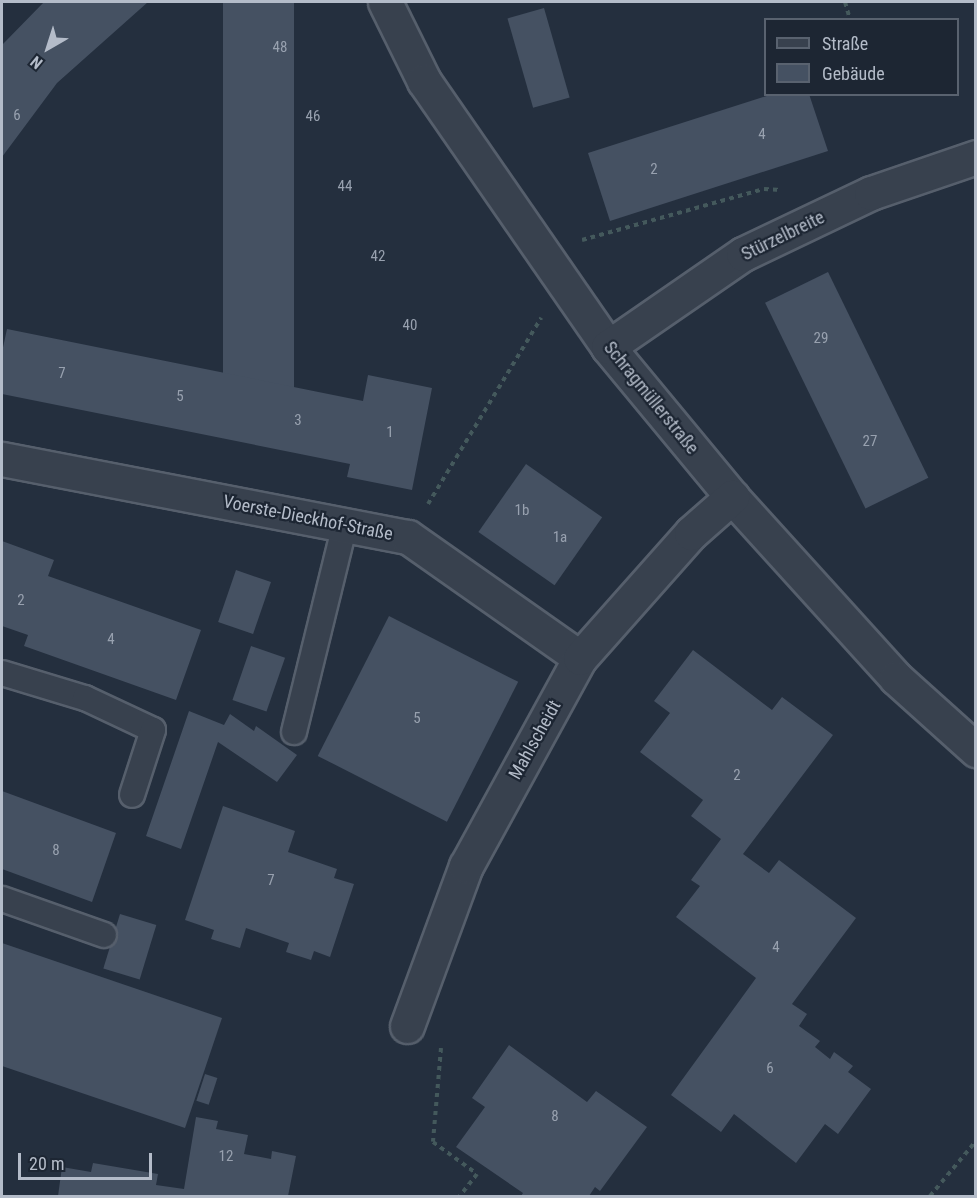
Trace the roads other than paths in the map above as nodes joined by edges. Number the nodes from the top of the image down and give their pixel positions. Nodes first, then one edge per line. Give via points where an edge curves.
1 (385, 2) edge
2 (975, 157) edge
3 (608, 347) junction
4 (2, 459) edge
5 (732, 497) junction
6 (345, 525) junction
7 (580, 658) junction
8 (2, 673) edge
9 (294, 732) dead end
10 (975, 750) edge
11 (132, 795) dead end
12 (2, 899) edge
13 (104, 935) dead end
14 (407, 1026) road end

1 - 3 street, Schragmüllerstraße via 424,81
2 - 3 street, Stürzelbreite via 871,193 743,254
3 - 5 street, Schragmüllerstraße
4 - 6 street, Voerste-Dieckhof-Straße
5 - 7 street, Mahlscheidt via 691,533
5 - 10 street, Schragmüllerstraße via 896,678
6 - 7 street, Voerste-Dieckhof-Straße via 408,537
6 - 9 lane
7 - 14 street, Mahlscheidt via 466,866
8 - 11 lane via 85,698 153,729
12 - 13 lane

